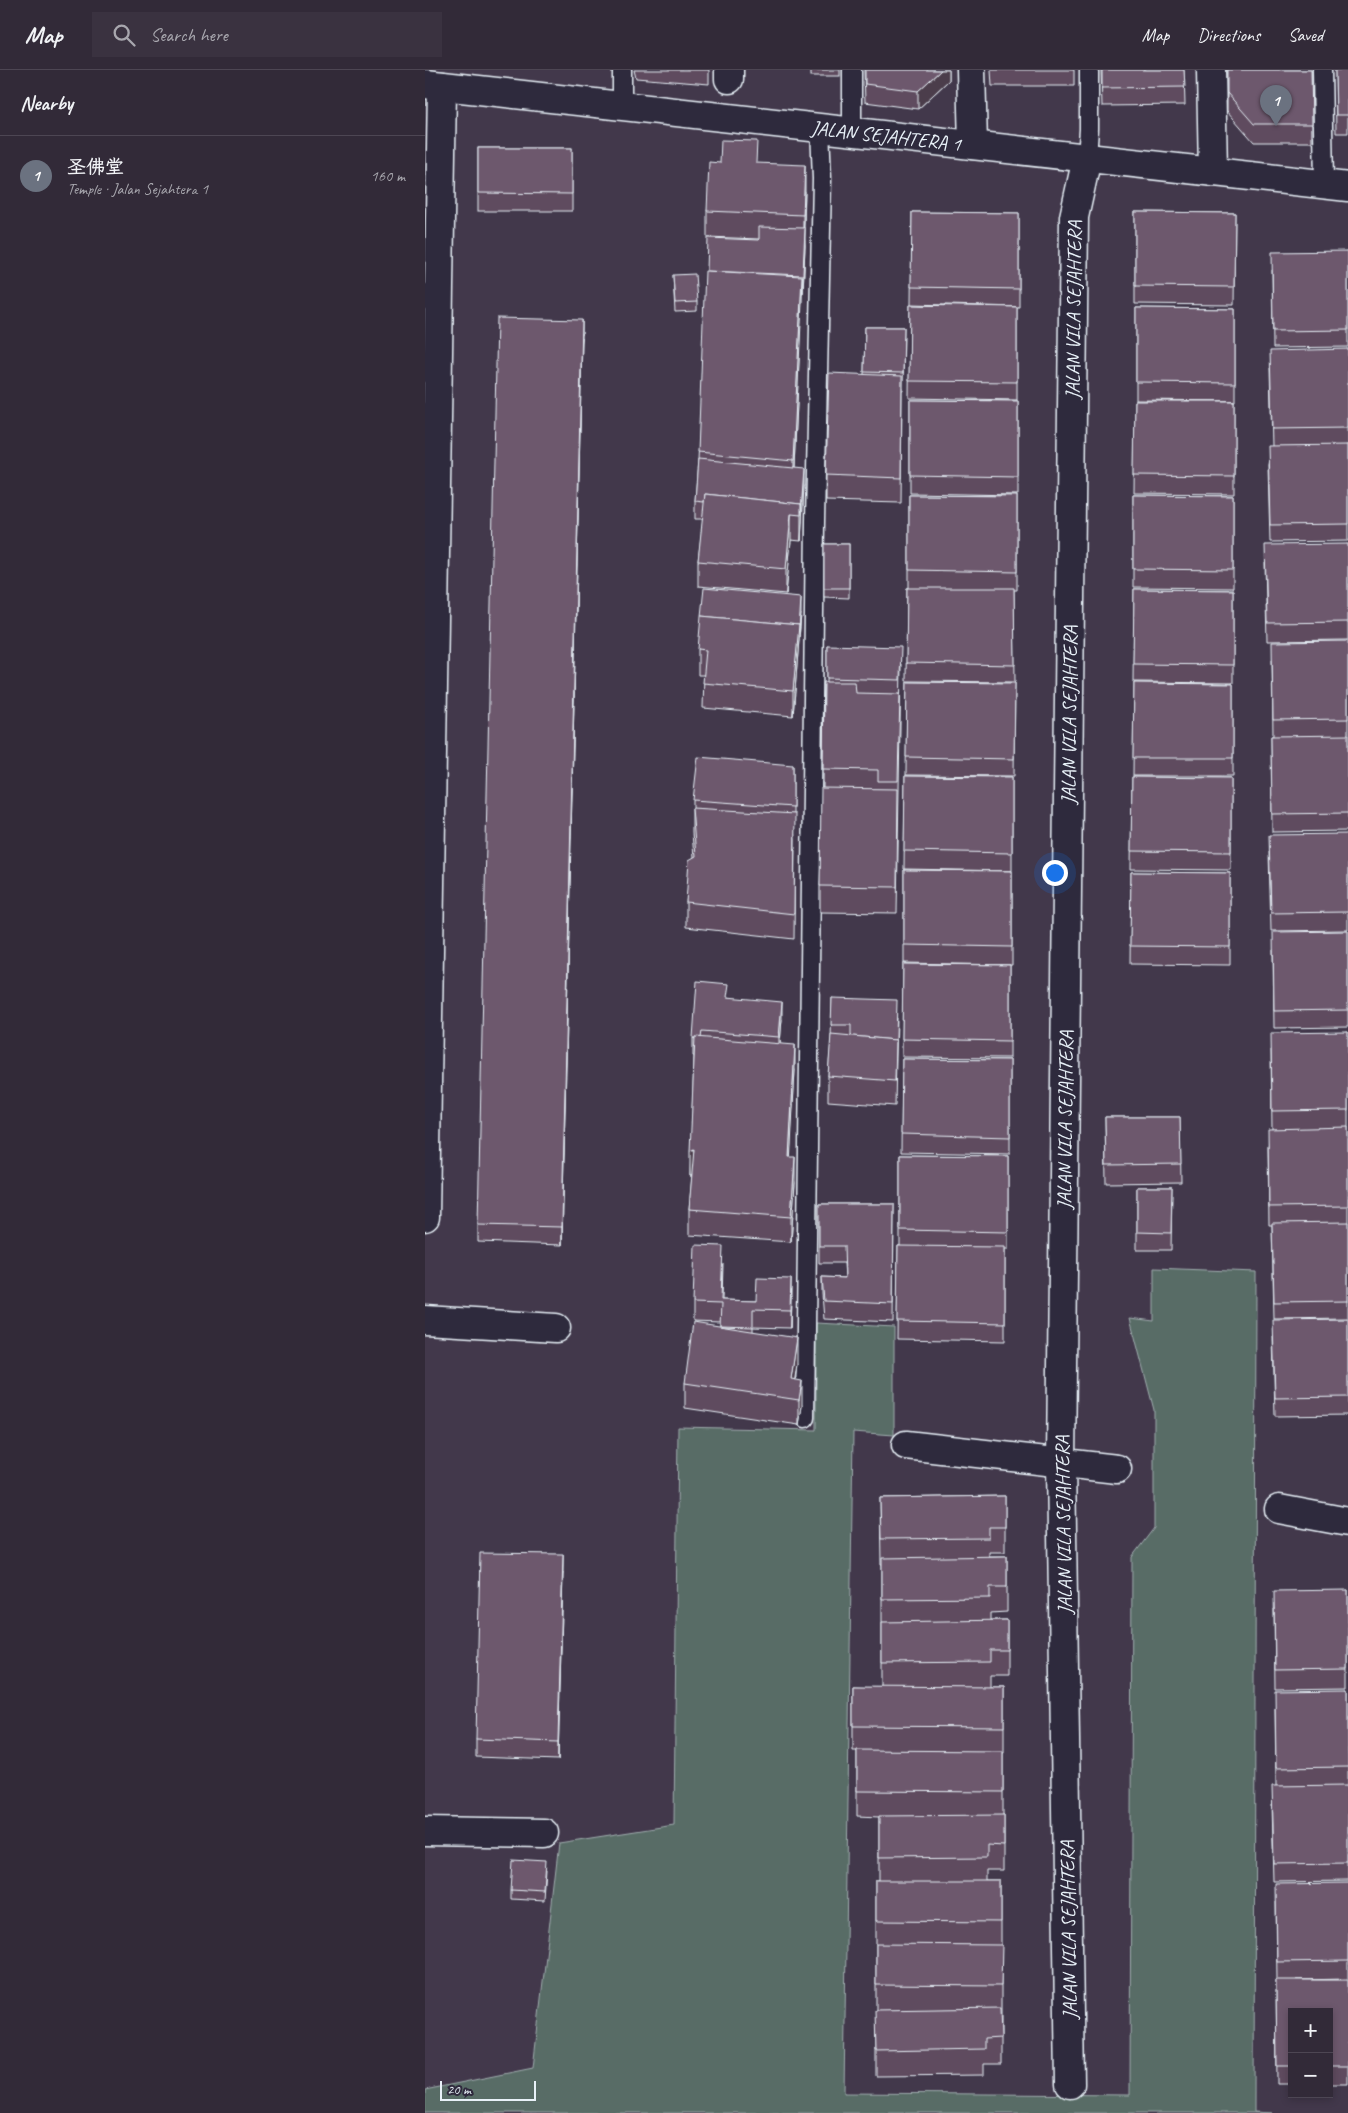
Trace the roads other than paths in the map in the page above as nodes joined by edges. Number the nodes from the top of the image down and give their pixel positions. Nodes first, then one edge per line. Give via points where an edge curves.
1 (622, 70) edge
2 (852, 70) edge
3 (971, 70) edge
4 (1089, 70) edge
5 (1211, 70) edge
6 (1322, 70) edge
7 (483, 80) edge
8 (434, 85) edge
9 (623, 106) junction
10 (820, 128) junction
11 (852, 132) junction
12 (973, 145) junction
13 (1087, 158) junction
14 (1213, 172) junction
15 (1336, 186) edge
16 (425, 1217) edge
17 (425, 1320) edge
18 (556, 1328) dead end
19 (805, 1418) dead end
20 (906, 1445) dead end
21 (1061, 1463) junction
22 (1117, 1469) dead end
23 (1279, 1508) dead end
24 (1348, 1522) edge
25 (425, 1832) edge
26 (545, 1833) dead end
27 (1070, 2084) dead end

1 - 9 lane
2 - 11 lane
3 - 12 street
4 - 13 lane
5 - 14 street
6 - 15 lane
7 - 8 street, JALAN SEJAHTERA 1
7 - 9 street, JALAN SEJAHTERA 1
8 - 16 street
9 - 10 street, JALAN SEJAHTERA 1
10 - 11 street, JALAN SEJAHTERA 1
10 - 19 lane via 822,179
11 - 12 street, JALAN SEJAHTERA 1
12 - 13 street, JALAN SEJAHTERA 1
13 - 14 street, JALAN SEJAHTERA 1
13 - 21 street, JALAN VILA SEJAHTERA via 1074,217
14 - 15 street, JALAN SEJAHTERA 1
17 - 18 street
20 - 21 street
21 - 22 street
21 - 27 street, JALAN VILA SEJAHTERA
23 - 24 street
25 - 26 street

